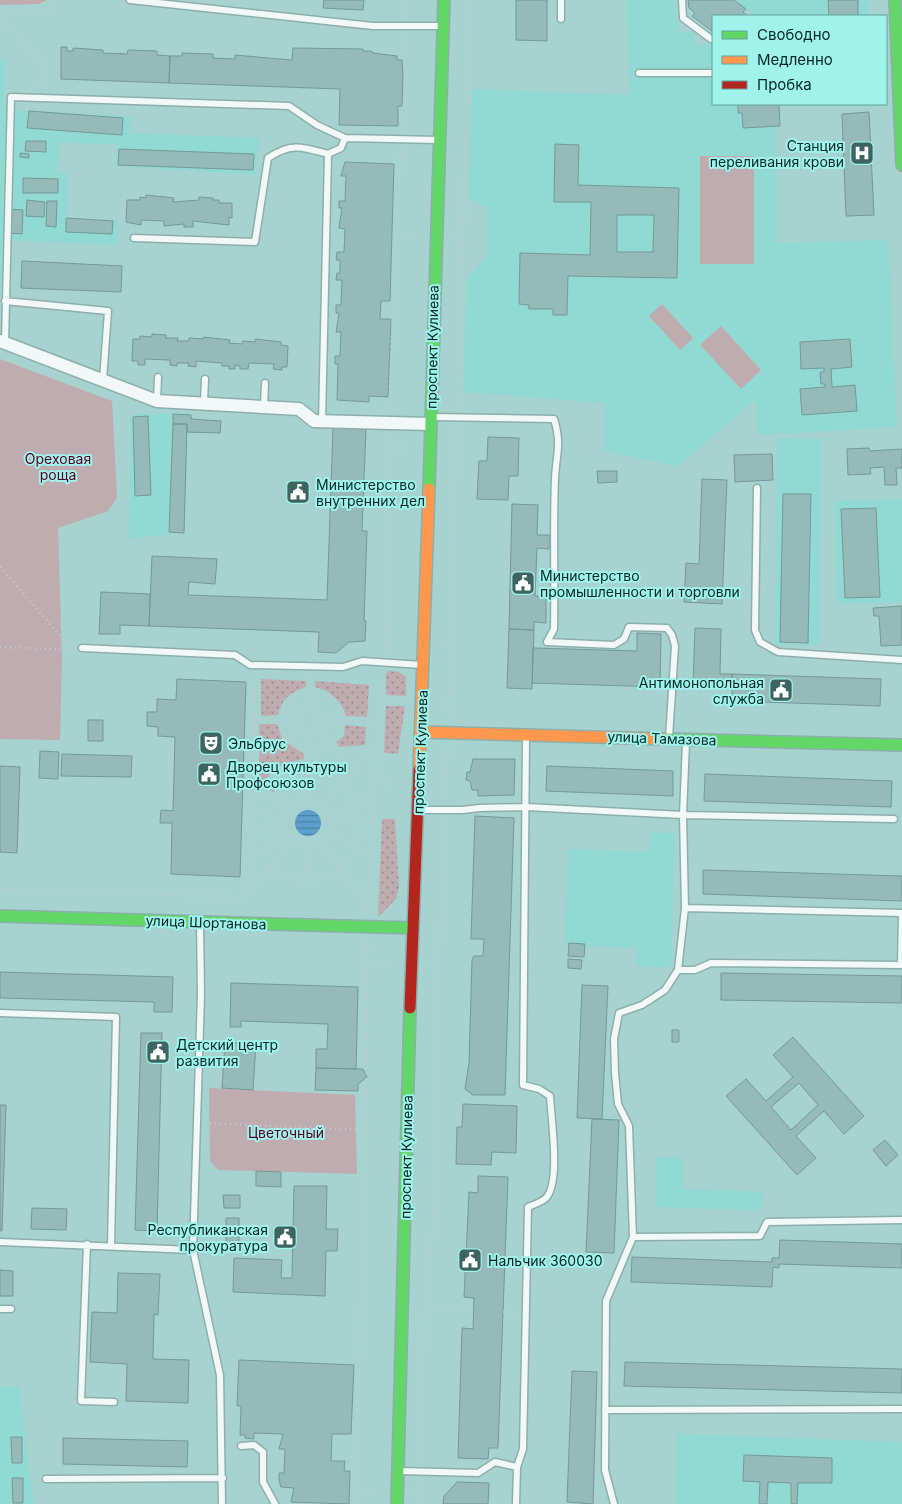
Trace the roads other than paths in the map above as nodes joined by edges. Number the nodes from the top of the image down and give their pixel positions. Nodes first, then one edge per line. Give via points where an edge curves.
1 (130, 0) edge
2 (444, 0) edge
3 (561, 0) edge
4 (682, 0) edge
5 (895, 0) edge
6 (561, 19) dead end
7 (444, 26) junction
8 (711, 39) dead end
9 (639, 73) dead end
10 (712, 73) edge
11 (345, 138) junction
12 (439, 140) junction
13 (328, 154) junction
14 (902, 165) edge
15 (134, 238) dead end
16 (6, 301) junction
17 (2, 342) edge
18 (158, 377) dead end
19 (205, 379) dead end
20 (103, 380) junction
21 (265, 383) dead end
22 (157, 401) junction
23 (204, 402) junction
24 (264, 406) junction
25 (430, 421) junction
26 (322, 422) junction
27 (757, 488) dead end
28 (82, 648) dead end
29 (902, 660) edge
30 (423, 665) junction
31 (421, 732) junction
32 (526, 734) junction
33 (669, 738) junction
34 (686, 738) junction
35 (902, 745) edge
36 (526, 807) junction
37 (418, 810) junction
38 (682, 815) junction
39 (894, 819) dead end
40 (684, 908) junction
41 (902, 913) edge
42 (0, 916) edge
43 (200, 921) junction
44 (413, 928) junction
45 (902, 964) edge
46 (678, 970) junction
47 (0, 1013) edge
48 (902, 1220) edge
49 (633, 1237) junction
50 (0, 1242) edge
51 (87, 1244) junction
52 (111, 1245) junction
53 (193, 1250) junction
54 (0, 1309) edge
55 (10, 1309) dead end
56 (114, 1402) dead end
57 (902, 1408) edge
58 (605, 1410) junction
59 (241, 1446) dead end
60 (517, 1467) junction
61 (398, 1471) junction
62 (223, 1478) junction
63 (46, 1479) dead end
64 (222, 1504) edge
65 (275, 1504) edge
66 (397, 1504) edge
67 (516, 1504) edge
68 (614, 1504) edge

1 - 7 lane via 373,26
2 - 7 main road, проспект Кулиева
3 - 6 lane
4 - 8 lane via 683,18
5 - 14 main road via 895,87
7 - 12 main road, проспект Кулиева
9 - 10 lane
11 - 12 lane
11 - 13 lane via 341,148
11 - 16 lane via 317,125 289,106 11,97
12 - 25 main road, проспект Кулиева
13 - 15 lane via 288,146 268,158 255,242
13 - 26 lane
16 - 17 lane
16 - 20 lane via 108,311
17 - 20 street
18 - 22 lane
19 - 23 lane
20 - 22 street
21 - 24 lane
22 - 23 street
23 - 24 street
24 - 26 street via 299,409 314,421
25 - 26 street
25 - 30 main road, проспект Кулиева
25 - 33 lane via 554,419 560,449 555,477 554,629 548,642 614,645 624,639 629,627 667,628 675,646
27 - 29 lane via 755,630 760,642 778,652
28 - 30 lane via 235,655 250,665 343,667 362,661
30 - 31 main road, проспект Кулиева
31 - 32 main road, улица Тамазова
31 - 37 main road, проспект Кулиева
32 - 33 main road, улица Тамазова
32 - 36 lane
33 - 34 main road, улица Тамазова
34 - 35 main road, улица Тамазова
34 - 38 lane
36 - 37 lane
36 - 38 lane
36 - 60 lane via 523,1085 550,1096 553,1166 552,1187 545,1199 528,1207 523,1450
37 - 44 main road, проспект Кулиева
38 - 39 lane
38 - 40 lane
40 - 41 lane
40 - 46 lane
41 - 45 lane
42 - 43 main road, улица Шортанова
43 - 44 main road, улица Шортанова
43 - 53 lane via 201,994
44 - 61 main road, проспект Кулиева
45 - 46 lane via 711,963 695,970
46 - 49 lane via 665,990 642,1005 619,1012 614,1039 618,1104 629,1126
47 - 52 lane via 116,1017
48 - 49 lane via 767,1222 760,1236
49 - 58 lane via 606,1301
50 - 51 lane
51 - 52 lane
51 - 56 lane via 81,1401
52 - 53 lane
53 - 62 lane via 220,1375
54 - 55 lane
57 - 58 lane
58 - 68 lane via 605,1470
59 - 65 lane via 254,1445 263,1452 263,1482
60 - 61 lane via 495,1462 478,1473
60 - 67 lane
61 - 66 main road, проспект Кулиева
62 - 63 lane
62 - 64 lane

